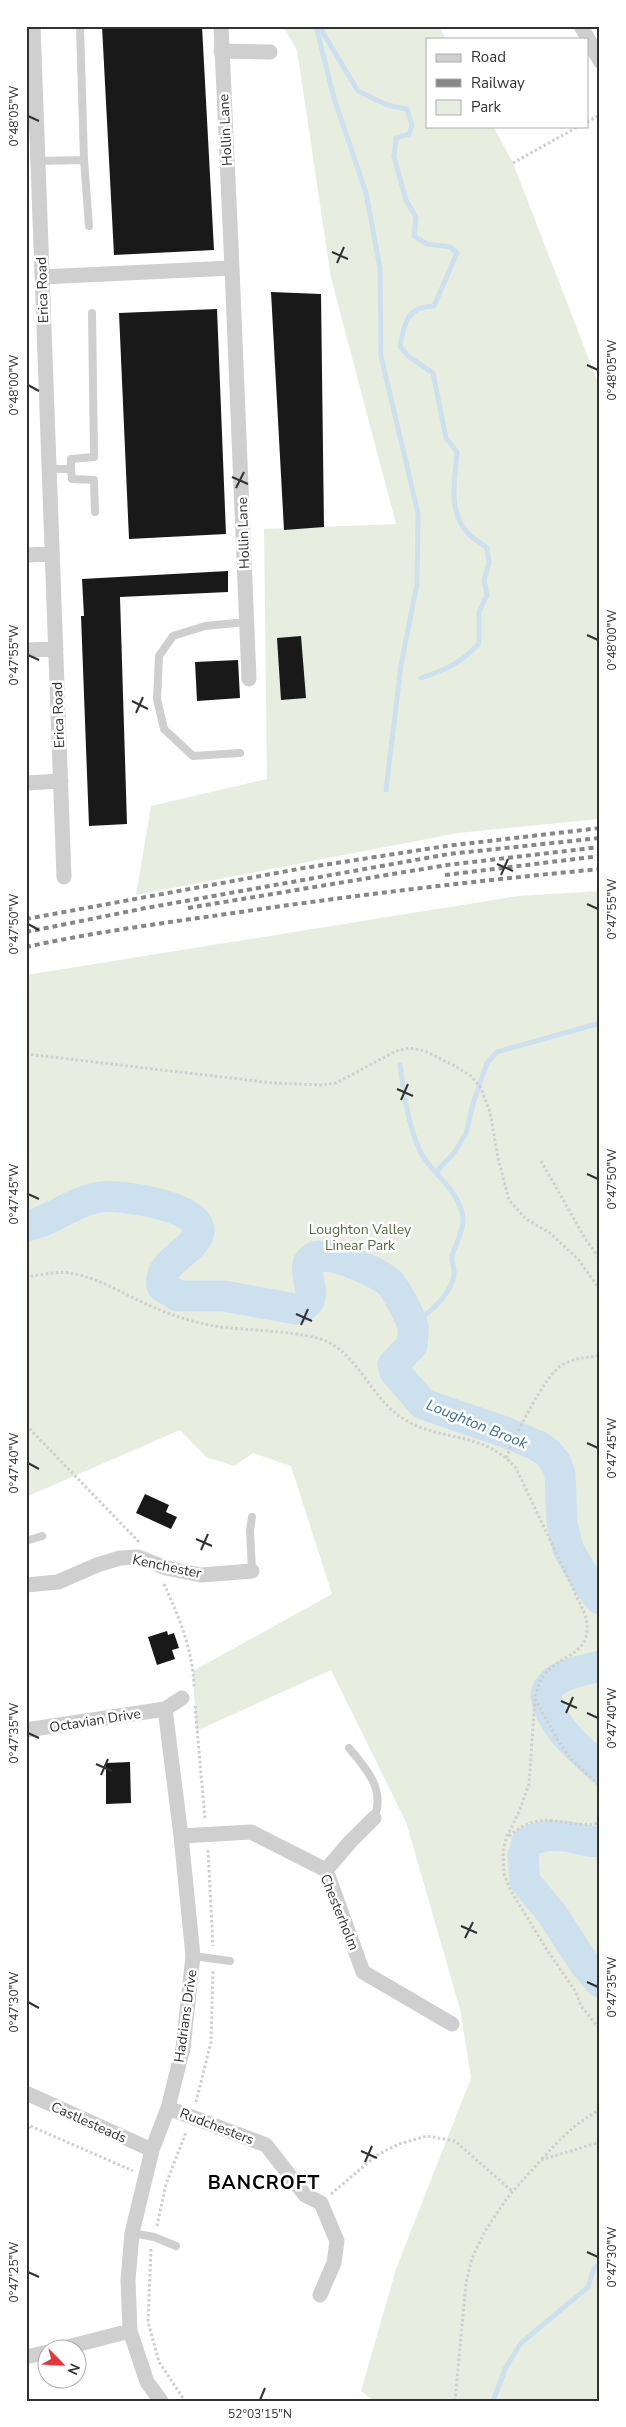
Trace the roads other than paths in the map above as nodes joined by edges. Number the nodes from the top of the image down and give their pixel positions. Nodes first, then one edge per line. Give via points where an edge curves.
1 (33, 26) edge
2 (80, 26) edge
3 (222, 26) edge
4 (581, 26) edge
5 (588, 38) edge
6 (588, 39) edge
7 (30, 48) edge
8 (221, 51) junction
9 (270, 52) dead end
10 (600, 61) edge
11 (84, 160) junction
12 (38, 161) junction
13 (89, 226) dead end
14 (232, 268) junction
15 (42, 277) junction
16 (92, 313) dead end
17 (49, 469) junction
18 (71, 469) junction
19 (95, 512) dead end
20 (52, 554) junction
21 (26, 555) edge
22 (246, 622) junction
23 (56, 649) junction
24 (26, 650) edge
25 (249, 678) dead end
26 (240, 753) dead end
27 (60, 782) junction
28 (26, 783) edge
29 (64, 877) dead end
30 (252, 1517) dead end
31 (42, 1536) dead end
32 (26, 1541) edge
33 (252, 1571) joint
34 (26, 1585) edge
35 (182, 1698) dead end
36 (165, 1709) junction
37 (26, 1730) edge
38 (349, 1748) dead end
39 (374, 1818) joint
40 (181, 1836) junction
41 (326, 1870) junction
42 (192, 1956) junction
43 (230, 1961) dead end
44 (452, 2024) dead end
45 (26, 2093) edge
46 (168, 2108) junction
47 (152, 2150) junction
48 (132, 2233) junction
49 (176, 2246) dead end
50 (320, 2295) dead end
51 (130, 2331) junction
52 (88, 2342) edge
53 (162, 2401) edge

1 - 7 street, Erica Road
2 - 11 lane
3 - 8 street, Hollin Lane
4 - 5 street
6 - 10 street
7 - 12 street, Erica Road
8 - 9 street
8 - 14 street, Hollin Lane
11 - 12 lane
11 - 13 lane
12 - 15 street, Erica Road
14 - 15 street
14 - 22 street, Hollin Lane
15 - 17 street, Erica Road
16 - 18 lane via 94,457 70,459
17 - 18 lane
17 - 20 street, Erica Road
18 - 19 lane via 72,480 94,480
20 - 21 street
20 - 23 street, Erica Road
22 - 25 street, Hollin Lane
22 - 26 lane via 205,626 173,636 159,656 157,699 164,729 193,756
23 - 24 street
23 - 27 street, Erica Road
27 - 28 street
27 - 29 street, Erica Road
30 - 33 lane
31 - 32 lane
33 - 34 street, Kenchester via 201,1575 166,1568 138,1557 120,1558 58,1582
35 - 36 street
36 - 37 street, Octavian Drive
36 - 40 street, Hadrians Drive
38 - 39 lane via 371,1777 378,1811
39 - 41 street
40 - 41 street, Chesterholm via 252,1832
40 - 42 street, Hadrians Drive
41 - 44 street, Chesterholm via 363,1972
42 - 43 lane
42 - 46 street, Hadrians Drive via 183,2048
45 - 47 street, Castlesteads
46 - 47 street, Hadrians Drive
46 - 50 street, Rudchesters via 266,2145 305,2195 321,2203 337,2241 334,2263
47 - 48 street, Hadrians Drive
48 - 49 lane
48 - 51 street, Hadrians Drive via 128,2280
51 - 52 street
51 - 53 street, Hadrians Drive via 147,2382

